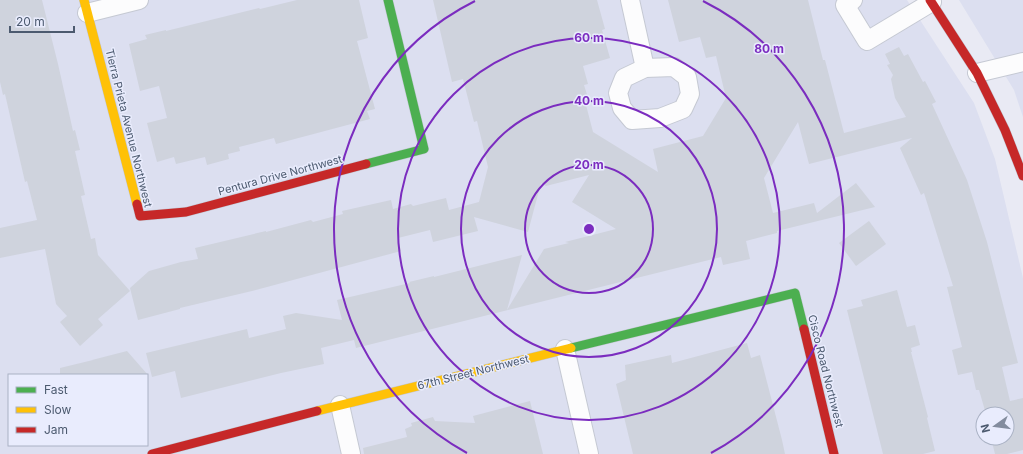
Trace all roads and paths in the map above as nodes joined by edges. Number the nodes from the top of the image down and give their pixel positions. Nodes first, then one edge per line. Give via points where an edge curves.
1 (140, 0) edge
2 (388, 0) edge
3 (630, 0) edge
4 (853, 0) edge
5 (931, 1) edge
6 (86, 6) edge
7 (1023, 62) edge
8 (646, 68) dead end
9 (977, 73) junction
10 (1023, 176) edge
11 (140, 216) joint
12 (795, 293) joint
13 (565, 349) junction
14 (340, 405) junction
15 (152, 454) edge
16 (351, 454) edge
17 (589, 454) edge
18 (834, 454) edge

1 - 6 street
2 - 11 street, Pentura Drive Northwest via 424,149 186,212
3 - 8 street
4 - 5 street via 845,5 867,41
5 - 9 street
6 - 11 street, Tierra Prieta Avenue Northwest
7 - 9 street
9 - 10 street via 1005,130
12 - 13 street, 67th Street Northwest
12 - 18 street, Cisco Road Northwest
13 - 14 street, 67th Street Northwest
13 - 17 street
14 - 15 street, 67th Street Northwest
14 - 16 street

